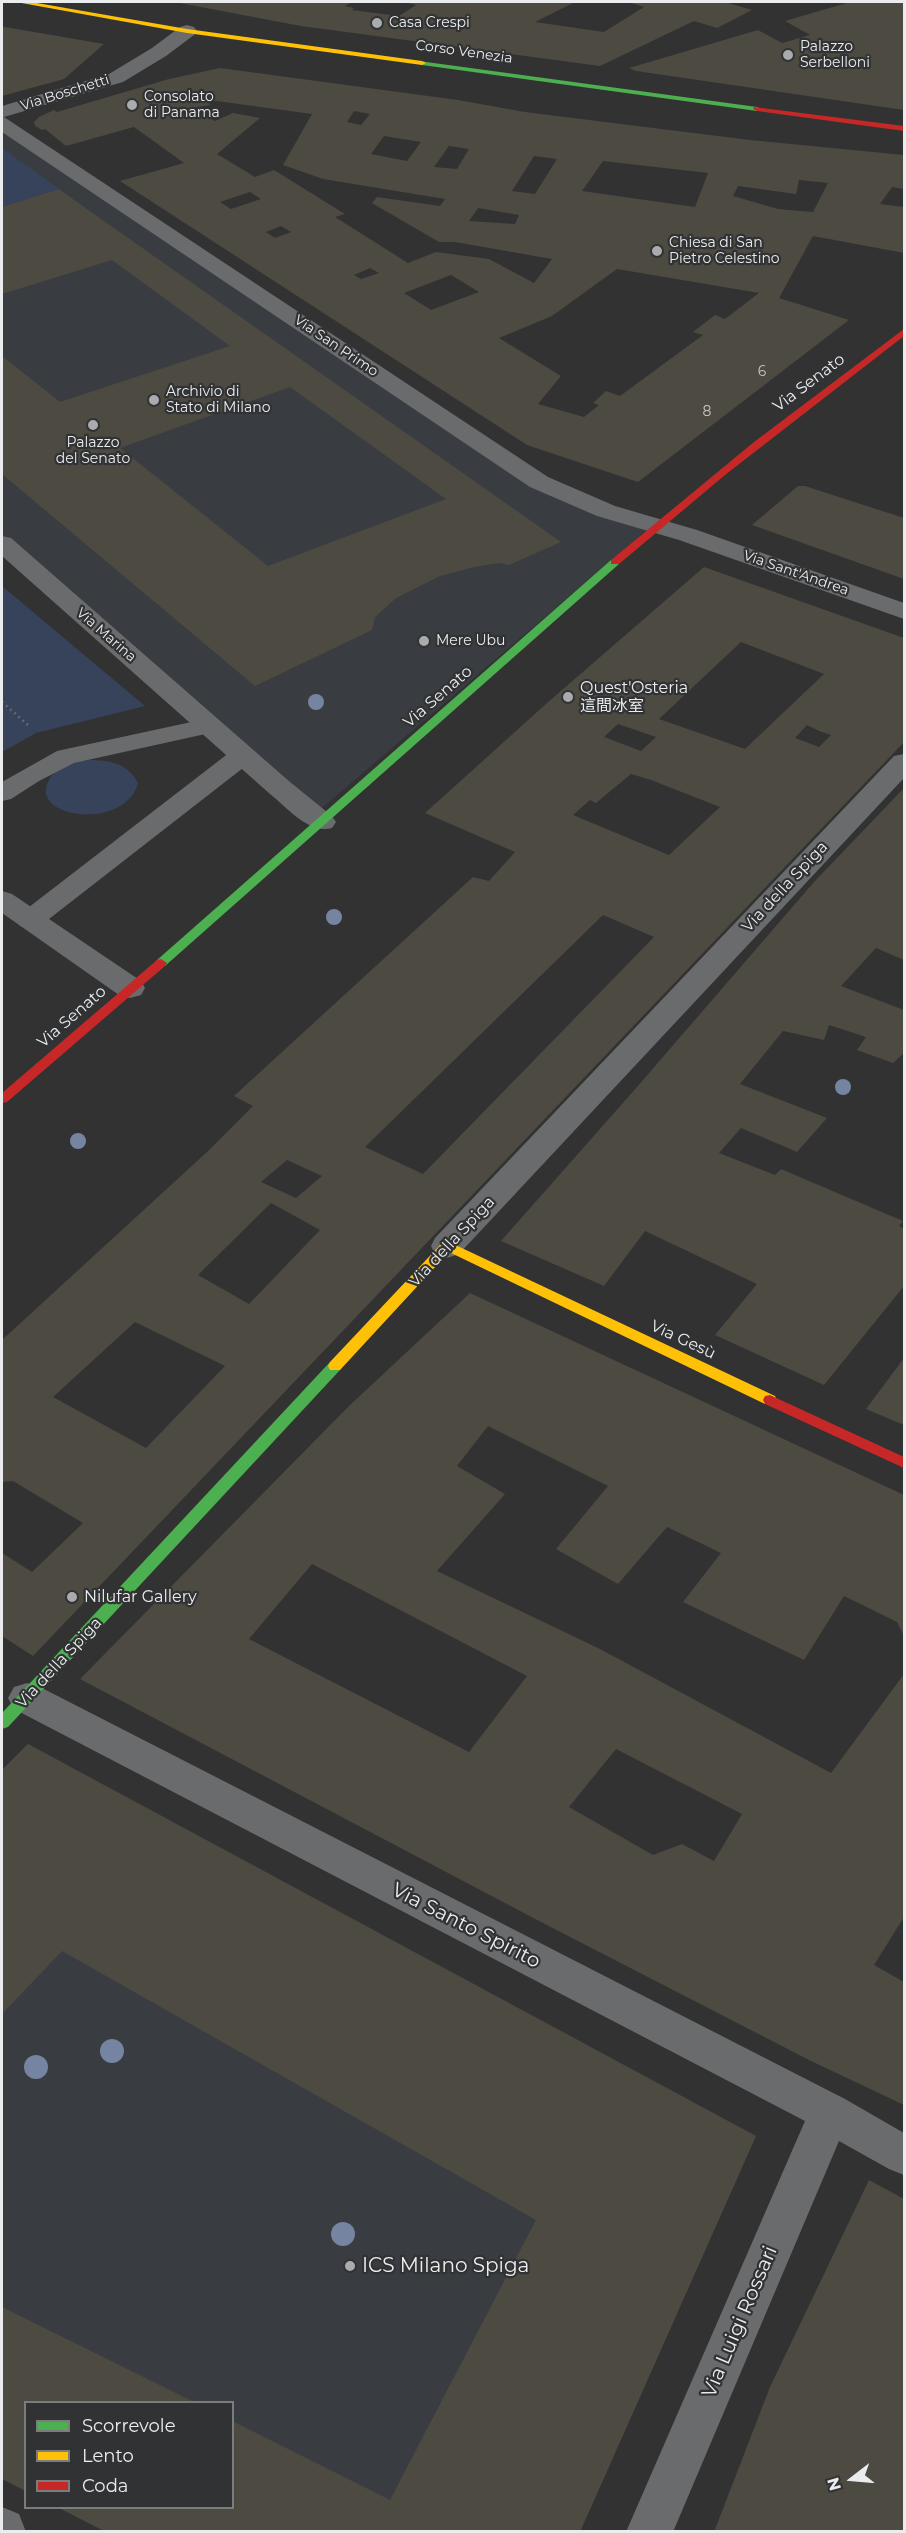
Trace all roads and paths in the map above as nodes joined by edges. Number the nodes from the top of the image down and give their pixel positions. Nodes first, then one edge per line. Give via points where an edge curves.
1 (20, 2) edge
2 (187, 31) junction
3 (2, 112) edge
4 (2, 123) edge
5 (904, 129) edge
6 (904, 332) edge
7 (657, 525) junction
8 (688, 535) joint
9 (2, 543) edge
10 (904, 610) edge
11 (2, 702) edge
12 (210, 726) junction
13 (36, 733) dead end
14 (243, 755) junction
15 (904, 762) edge
16 (2, 793) edge
17 (322, 822) junction
18 (2, 900) edge
19 (30, 920) junction
20 (130, 988) junction
21 (2, 1099) edge
22 (447, 1246) junction
23 (904, 1463) edge
24 (14, 1711) edge
25 (830, 2113) junction
26 (904, 2155) edge
27 (650, 2532) edge

1 - 2 street, Corso Venezia
2 - 3 street, Via Boschetti via 116,78
2 - 5 street, Corso Venezia
4 - 7 street, Via San Primo via 539,482 606,510
6 - 7 street, Via Senato
7 - 8 street, Via San Primo
7 - 17 street, Via Senato
8 - 10 street, Via Sant'Andrea
9 - 12 street, Via Marina
11 - 13 path
12 - 14 street, Via Marina
12 - 16 lane via 66,757
14 - 17 street, Via Marina
14 - 19 lane
15 - 22 street, Via della Spiga
17 - 20 street, Via Senato
18 - 19 street
19 - 20 street
20 - 21 street, Via Senato
22 - 23 street, Via Gesù
22 - 24 street, Via della Spiga
24 - 25 street, Via Santo Spirito
25 - 26 street, Via Santo Spirito
25 - 27 street, Via Luigi Rossari

